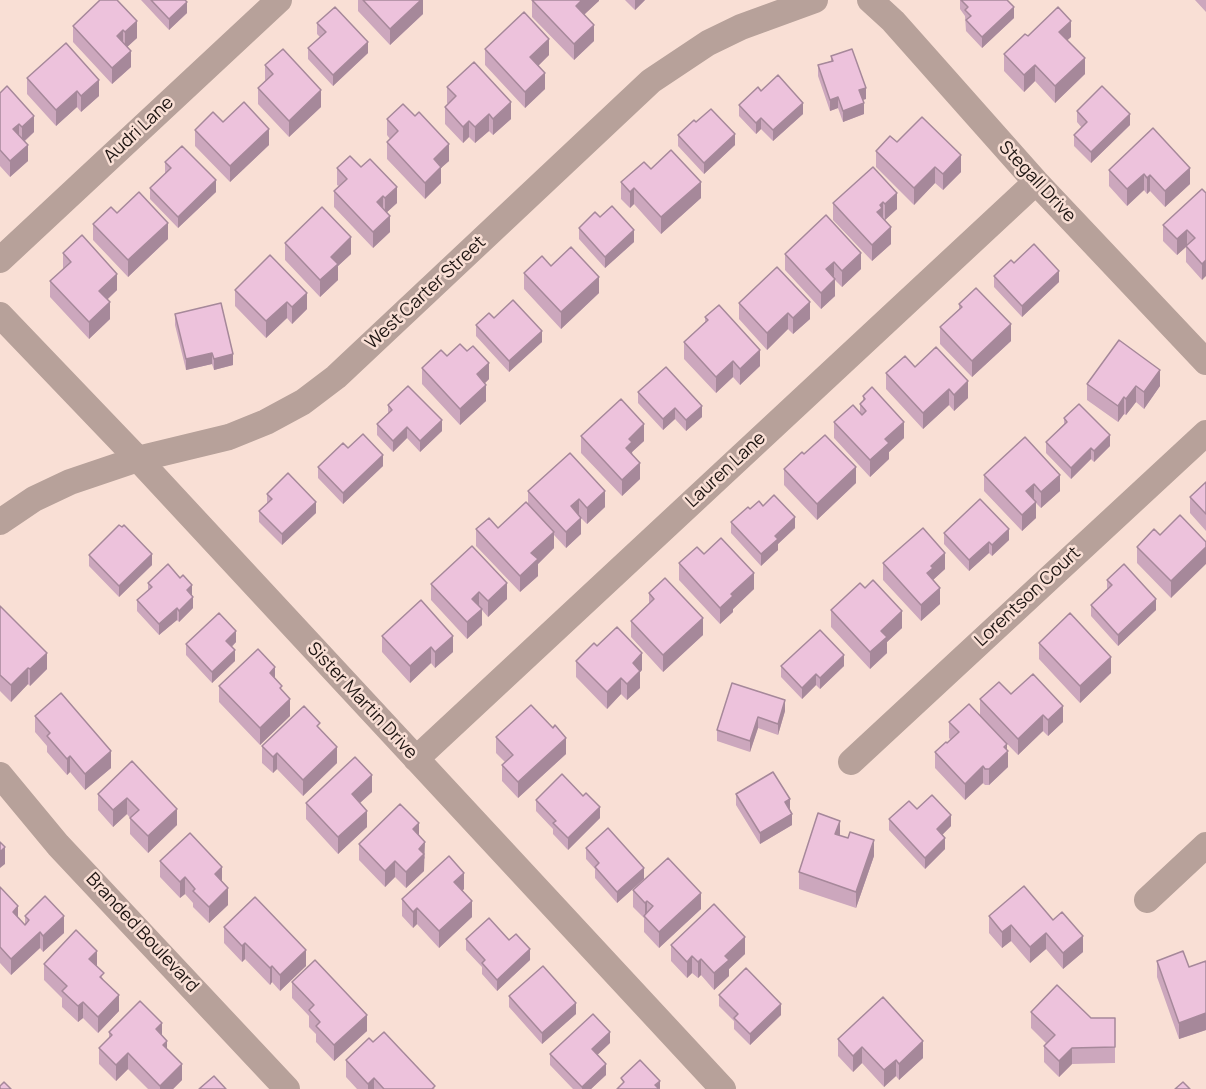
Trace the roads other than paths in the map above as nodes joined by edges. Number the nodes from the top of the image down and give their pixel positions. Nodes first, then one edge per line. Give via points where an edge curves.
1 (815, 0) edge
2 (870, 0) edge
3 (276, 1) edge
4 (1036, 182) junction
5 (0, 260) edge
6 (0, 315) edge
7 (1206, 362) edge
8 (1206, 433) edge
9 (138, 459) junction
10 (0, 522) edge
11 (416, 759) junction
12 (851, 762) dead end
13 (0, 774) edge
14 (1206, 845) edge
15 (1147, 900) dead end
16 (287, 1089) edge
17 (723, 1089) edge

1 - 9 street, West Carter Street via 708,43 651,81 336,377 303,402 229,437
2 - 4 street, Stegall Drive
3 - 5 street, Audri Lane
4 - 7 street, Stegall Drive
4 - 11 street, Lauren Lane
6 - 9 street, Sister Martin Drive
8 - 12 street, Lorentson Court
9 - 10 street, West Carter Street via 70,482 34,499
9 - 11 street, Sister Martin Drive
11 - 17 street, Sister Martin Drive
13 - 16 street, Branded Boulevard via 58,844
14 - 15 street

